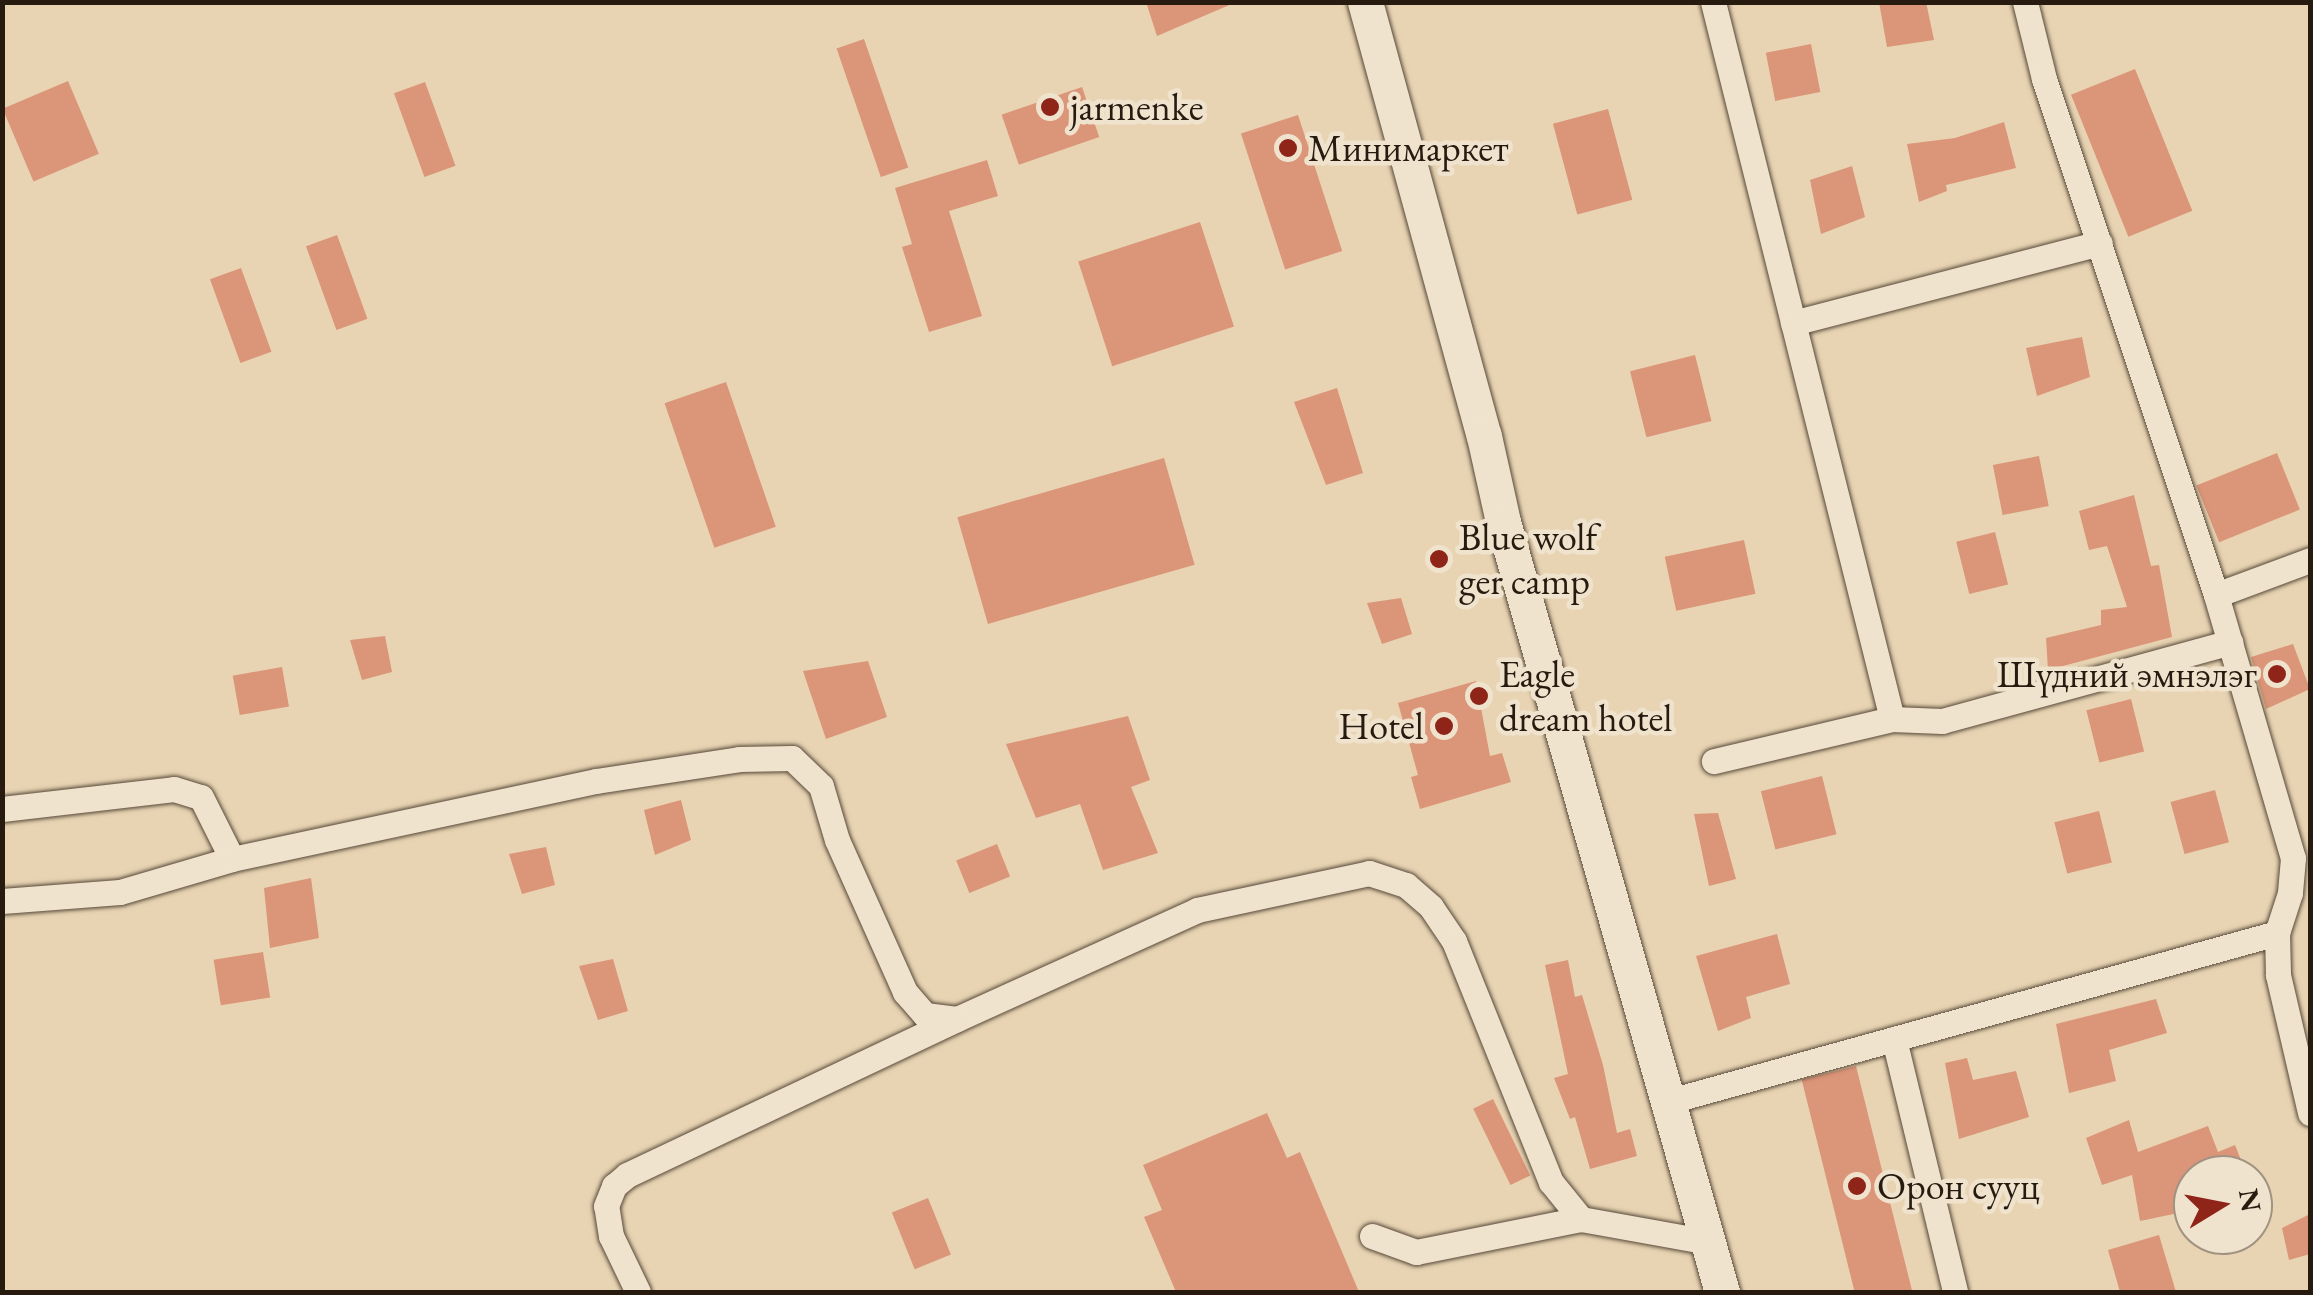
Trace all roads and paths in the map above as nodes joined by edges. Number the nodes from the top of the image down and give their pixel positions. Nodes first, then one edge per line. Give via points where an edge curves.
1 (1365, 2) edge
2 (1713, 2) edge
3 (2025, 2) edge
4 (2100, 244) junction
5 (1794, 323) junction
6 (2310, 560) edge
7 (2216, 595) junction
8 (2230, 642) junction
9 (1892, 719) junction
10 (1714, 761) dead end
11 (2, 809) edge
12 (232, 859) junction
13 (2, 901) edge
14 (2277, 933) junction
15 (956, 1020) junction
16 (1894, 1039) junction
17 (1666, 1102) junction
18 (2310, 1113) edge
19 (1581, 1219) junction
20 (1372, 1236) dead end
21 (1709, 1242) junction
22 (638, 1292) edge
23 (1722, 1292) edge
24 (1955, 1292) edge

1 - 17 main road
2 - 5 street
3 - 4 street
4 - 5 street
4 - 7 street
5 - 9 street
6 - 7 street
7 - 8 street
8 - 9 street via 1942,721
8 - 14 street via 2293,858
9 - 10 street
11 - 12 street via 174,789 201,798
12 - 13 street via 120,892
12 - 15 street via 596,781 739,759 792,758 821,786 837,840 905,992 925,1014
14 - 16 street
14 - 18 street via 2278,975
15 - 19 street via 1196,910 1369,873 1406,885 1454,941 1552,1182
15 - 22 street via 614,1186 606,1206 611,1236
16 - 17 street
16 - 24 street
17 - 21 main road
19 - 20 street via 1416,1252
19 - 21 street
21 - 23 main road

